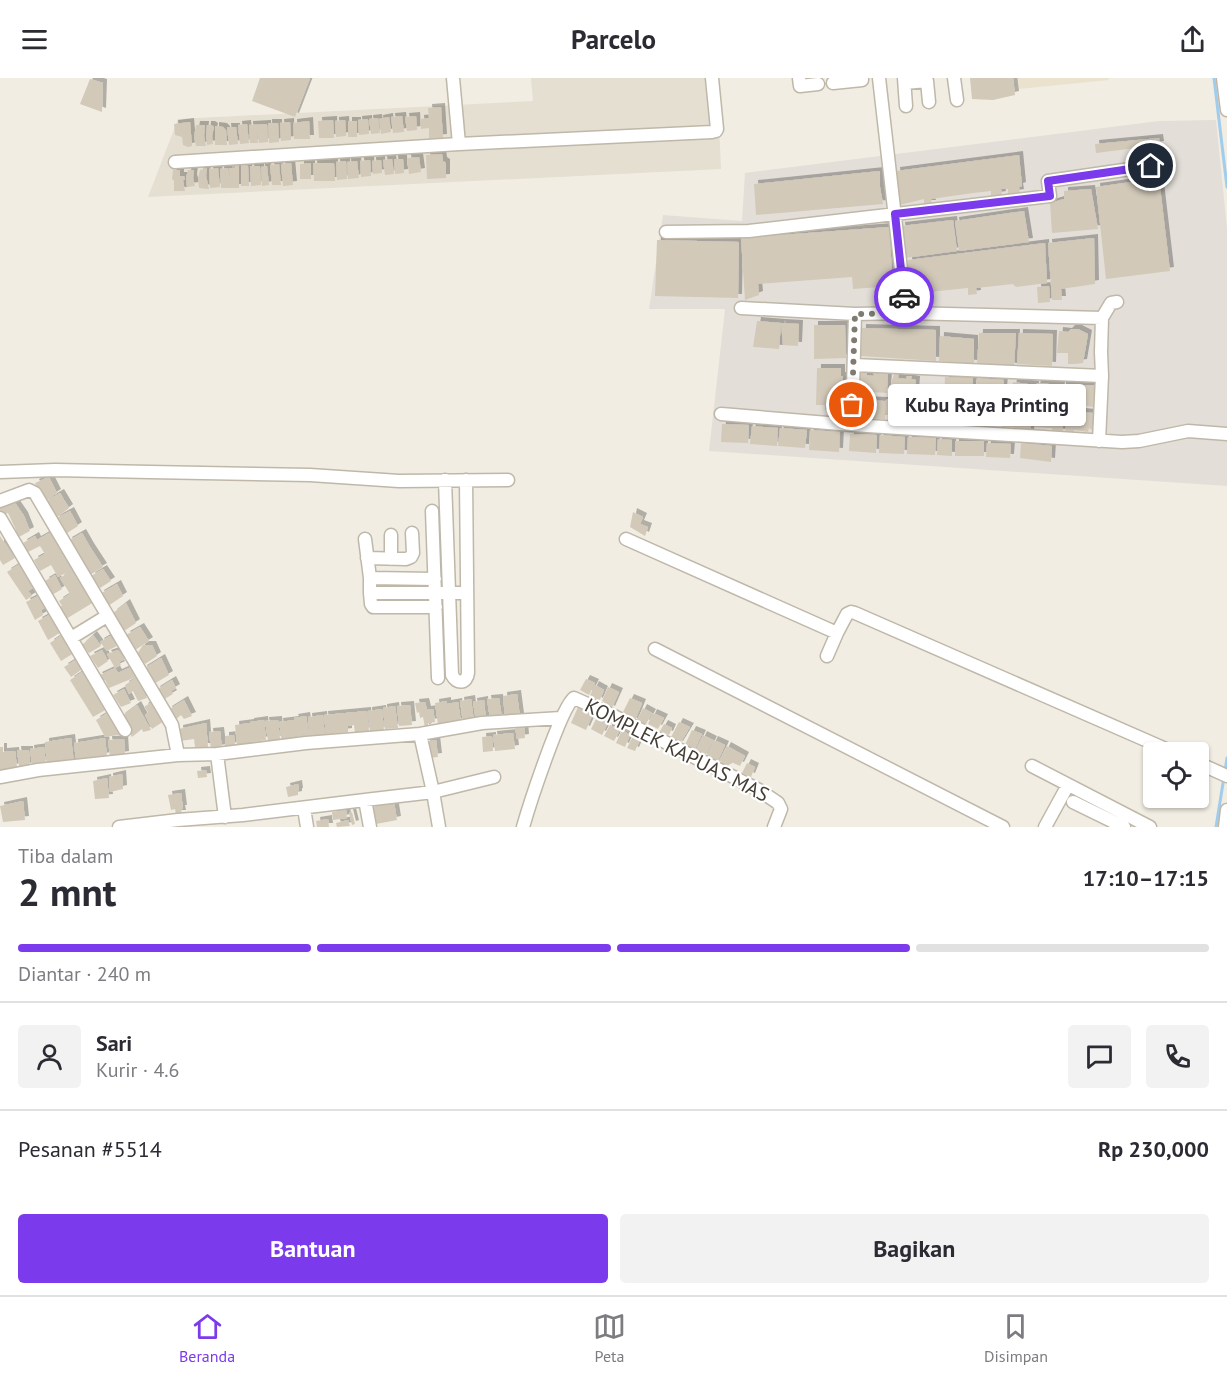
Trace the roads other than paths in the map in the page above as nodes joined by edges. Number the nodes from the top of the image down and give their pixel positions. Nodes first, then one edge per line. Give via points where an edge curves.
1 (453, 78) edge
2 (712, 78) edge
3 (799, 78) edge
4 (862, 78) edge
5 (879, 78) edge
6 (954, 78) edge
7 (1223, 78) edge
8 (905, 80) edge
9 (833, 83) dead end
10 (818, 84) dead end
11 (957, 100) dead end
12 (929, 102) dead end
13 (906, 106) dead end
14 (1227, 110) edge
15 (459, 144) junction
16 (175, 162) dead end
17 (1151, 166) dead end
18 (895, 214) junction
19 (666, 232) dead end
20 (1117, 302) dead end
21 (741, 308) dead end
22 (906, 313) junction
23 (855, 314) junction
24 (1102, 318) junction
25 (854, 365) junction
26 (1102, 376) junction
27 (721, 414) dead end
28 (852, 425) junction
29 (1227, 434) edge
30 (1099, 441) junction
31 (0, 472) edge
32 (445, 480) junction
33 (466, 480) junction
34 (508, 480) dead end
35 (0, 501) edge
36 (432, 511) dead end
37 (0, 518) edge
38 (412, 533) dead end
39 (391, 535) dead end
40 (365, 539) dead end
41 (626, 539) dead end
42 (367, 558) junction
43 (391, 559) junction
44 (370, 578) junction
45 (435, 579) junction
46 (370, 593) junction
47 (435, 593) junction
48 (449, 593) junction
49 (467, 593) junction
50 (436, 607) junction
51 (107, 616) junction
52 (837, 633) junction
53 (71, 638) junction
54 (654, 649) dead end
55 (826, 657) dead end
56 (438, 678) dead end
57 (561, 718) junction
58 (125, 730) dead end
59 (420, 734) junction
60 (1150, 742) edge
61 (217, 754) junction
62 (178, 755) junction
63 (1032, 766) dead end
64 (1209, 768) edge
65 (1227, 776) edge
66 (0, 777) edge
67 (494, 777) dead end
68 (1068, 784) junction
69 (433, 792) junction
70 (365, 801) junction
71 (1073, 802) dead end
72 (304, 808) junction
73 (1227, 810) edge
74 (225, 817) junction
75 (244, 821) edge
76 (179, 823) edge
77 (119, 827) edge
78 (308, 827) edge
79 (370, 827) edge
80 (439, 827) edge
81 (523, 827) edge
82 (774, 827) edge
83 (1003, 827) edge
84 (1045, 827) edge
85 (1124, 827) edge
86 (1150, 827) edge
87 (1225, 827) edge

1 - 15 street
2 - 15 street via 716,131
3 - 10 street via 800,86
4 - 9 street
5 - 18 street
6 - 11 street
7 - 14 street
8 - 12 street via 927,81
8 - 13 street
15 - 16 street
17 - 18 street via 1048,181 1050,196
18 - 19 street via 749,231
18 - 22 street
20 - 24 street via 1111,303
21 - 23 street
22 - 23 street
22 - 24 street
23 - 25 street
24 - 26 street
25 - 26 street
25 - 28 street
26 - 30 street
27 - 28 street
28 - 30 street
29 - 30 street via 1188,431 1139,441
31 - 32 street
32 - 33 street
32 - 48 street
33 - 34 street
33 - 49 street
35 - 51 street via 29,490 35,493
36 - 45 street
37 - 53 street
38 - 43 street via 411,556
39 - 43 street
40 - 42 street
41 - 52 street
42 - 43 street
42 - 44 street
44 - 45 street
44 - 46 street
45 - 47 street
46 - 47 street
46 - 50 street via 375,607
47 - 48 street
47 - 50 street
48 - 49 street
48 - 49 street via 452,675 460,682 468,677
50 - 56 street
51 - 53 street
51 - 62 street via 172,726
52 - 55 street
52 - 60 street via 847,614 855,613
53 - 58 street
54 - 83 street
57 - 59 street via 482,723
57 - 81 street
57 - 82 street, KOMPLEK KAPUAS MAS via 574,698 759,790 781,809
59 - 61 street
59 - 69 street
61 - 62 street
61 - 74 street
62 - 66 street
63 - 68 street
64 - 65 street
67 - 69 street
68 - 84 street
68 - 86 street
69 - 70 street
69 - 80 street
70 - 72 street
70 - 79 street
71 - 85 street
72 - 75 street
72 - 78 street
73 - 87 street
74 - 75 street
74 - 76 street
76 - 77 street

